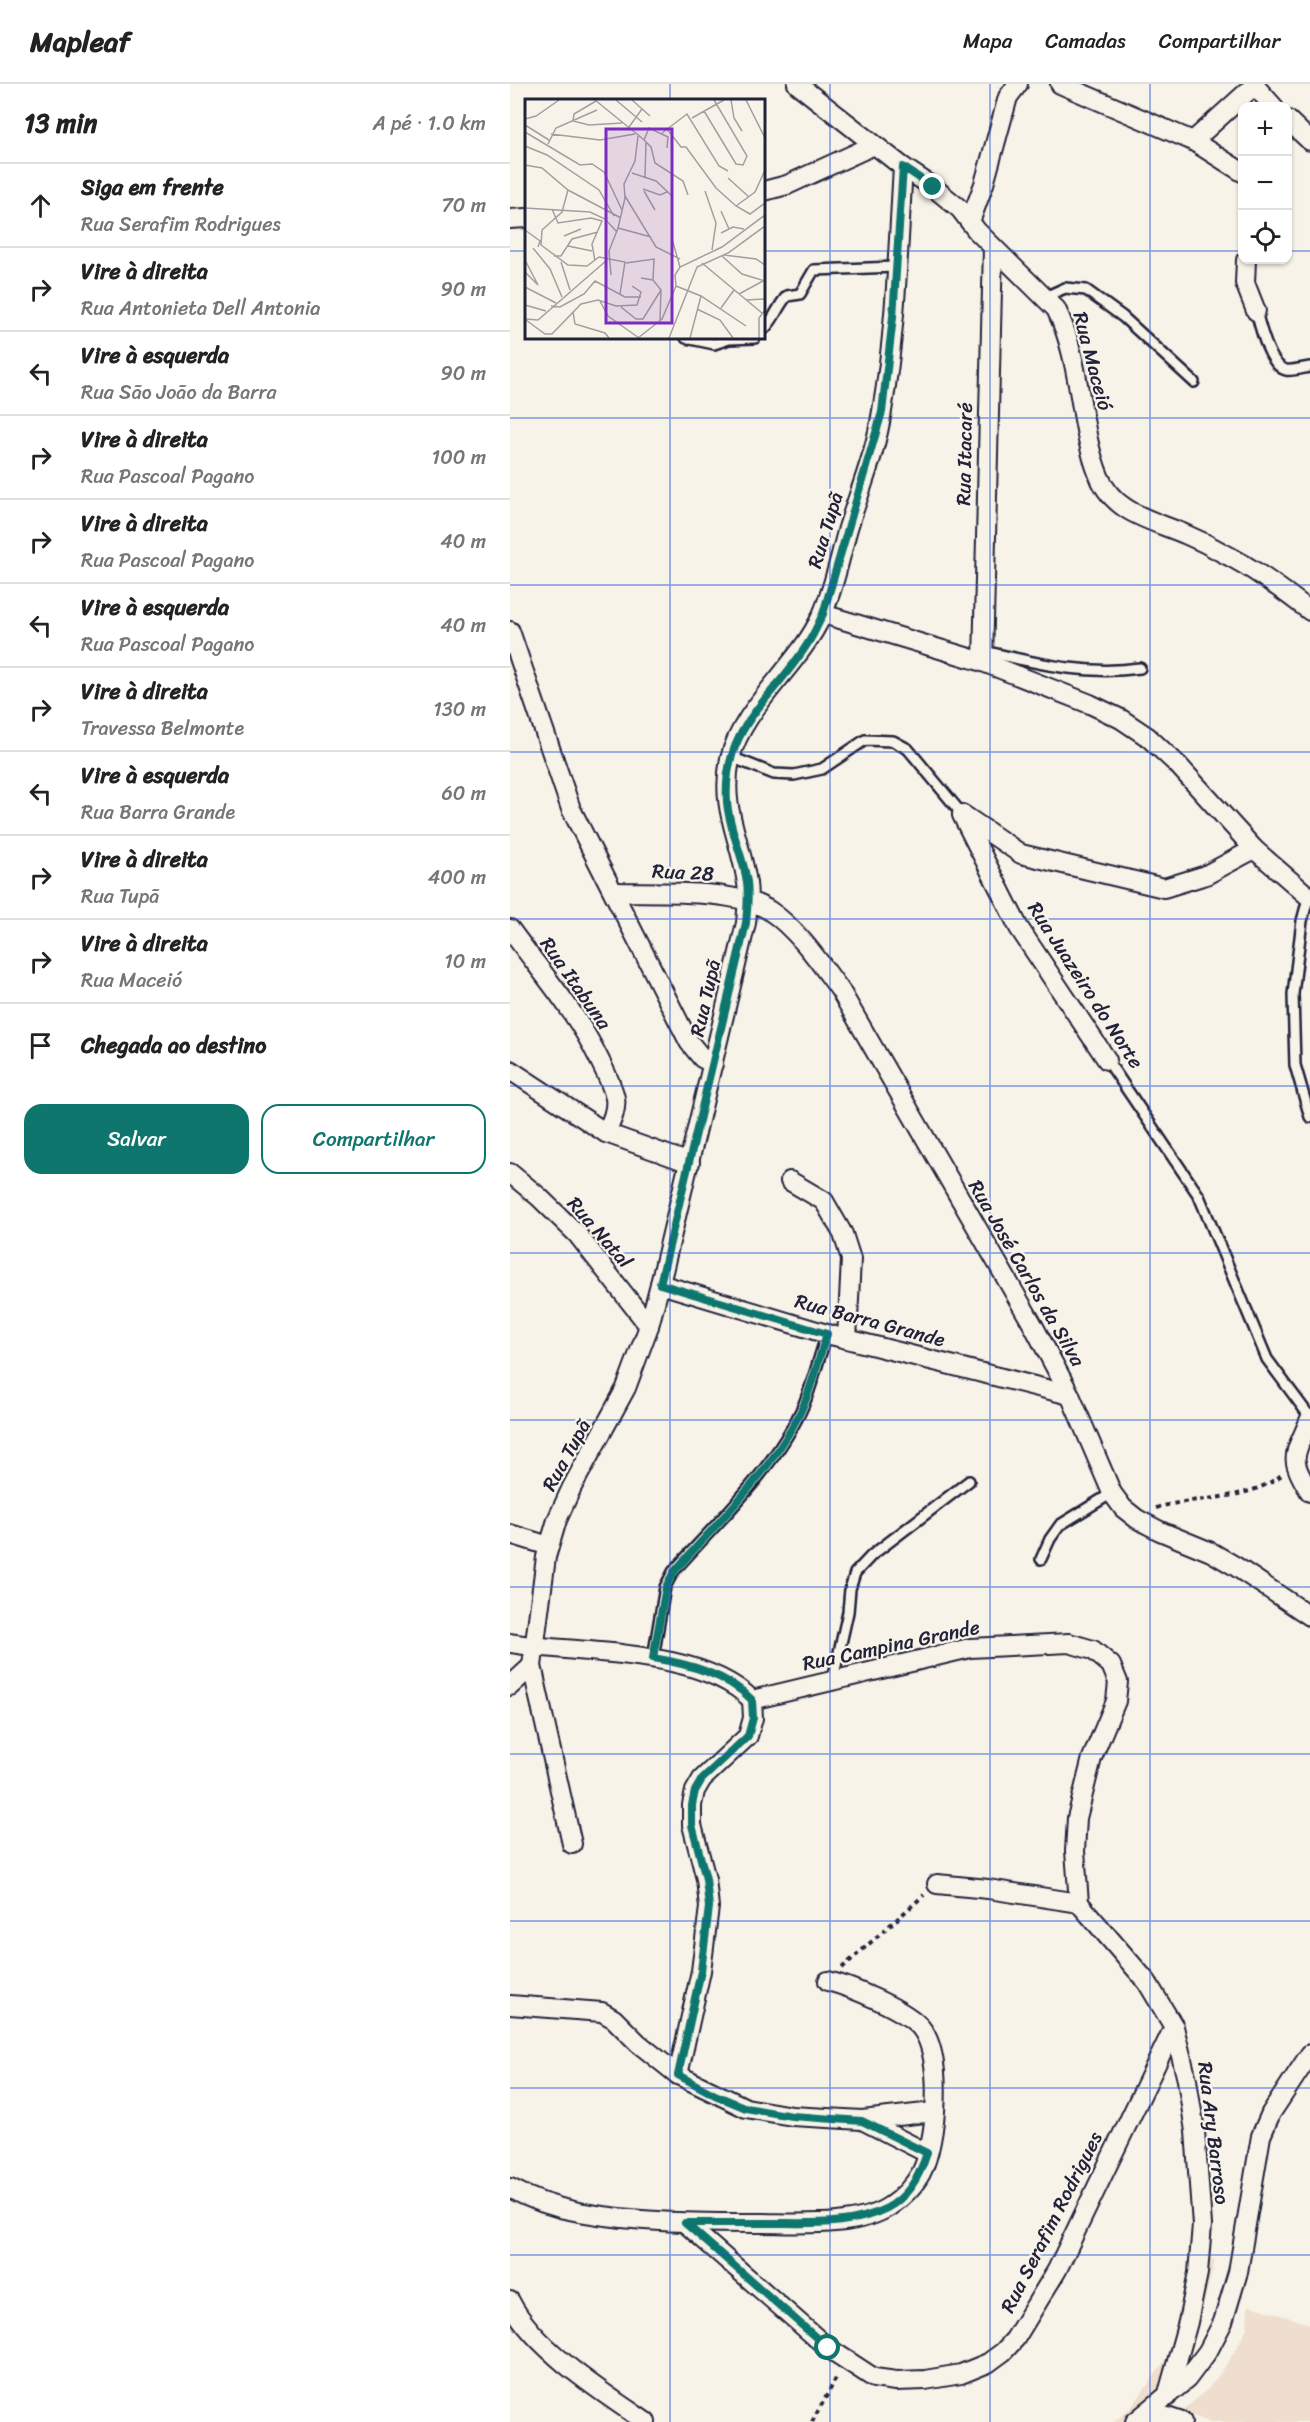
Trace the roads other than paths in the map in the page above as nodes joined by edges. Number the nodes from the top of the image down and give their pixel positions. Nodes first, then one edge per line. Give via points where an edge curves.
1 (797, 84) edge
2 (1018, 84) edge
3 (1060, 84) edge
4 (1256, 85) edge
5 (1270, 102) edge
6 (1292, 125) edge
7 (1193, 141) junction
8 (1310, 141) edge
9 (874, 145) junction
10 (903, 167) junction
11 (1238, 169) edge
12 (765, 191) edge
13 (525, 218) edge
14 (510, 219) edge
15 (970, 222) junction
16 (993, 247) junction
17 (1246, 264) edge
18 (896, 267) junction
19 (1045, 297) junction
20 (1256, 311) joint
21 (765, 328) edge
22 (691, 339) edge
23 (729, 339) edge
24 (1310, 367) edge
25 (1194, 382) dead end
26 (1310, 611) edge
27 (823, 614) junction
28 (510, 631) edge
29 (983, 657) junction
30 (1140, 668) dead end
31 (731, 757) junction
32 (962, 814) junction
33 (1254, 849) junction
34 (615, 892) junction
35 (1309, 895) edge
36 (748, 900) junction
37 (510, 929) edge
38 (1107, 1060) joint
39 (713, 1064) junction
40 (510, 1070) edge
41 (1310, 1117) edge
42 (606, 1133) junction
43 (690, 1163) junction
44 (510, 1173) edge
45 (790, 1181) dead end
46 (660, 1284) junction
47 (649, 1326) junction
48 (827, 1334) junction
49 (847, 1339) junction
50 (1070, 1395) junction
51 (1310, 1418) edge
52 (969, 1481) dead end
53 (1310, 1492) edge
54 (1112, 1493) junction
55 (510, 1534) edge
56 (549, 1546) junction
57 (1041, 1559) dead end
58 (1310, 1616) edge
59 (510, 1643) edge
60 (535, 1647) junction
61 (653, 1658) junction
62 (532, 1666) junction
63 (833, 1679) junction
64 (510, 1686) edge
65 (752, 1700) junction
66 (572, 1844) dead end
67 (938, 1884) road end
68 (1079, 1903) junction
69 (828, 1981) road end
70 (510, 2005) edge
71 (1174, 2026) junction
72 (1310, 2054) edge
73 (678, 2075) junction
74 (934, 2112) junction
75 (862, 2121) junction
76 (927, 2153) junction
77 (510, 2188) edge
78 (685, 2223) junction
79 (510, 2301) edge
80 (1167, 2397) junction
81 (1142, 2416) edge
82 (646, 2422) edge
83 (1182, 2422) edge

1 - 9 street, Rua Maceió
2 - 15 street via 1008,97
3 - 7 street
4 - 5 street
4 - 7 street
6 - 8 street
7 - 11 street
9 - 10 street, Rua Maceió
9 - 12 street via 787,185
10 - 15 street, Rua Maceió via 960,209
10 - 18 street, Rua Tupã
13 - 14 street
15 - 16 street, Rua Maceió
16 - 19 street, Rua Maceió
16 - 29 street, Rua Itacaré
17 - 20 street via 1245,283
18 - 21 lane via 814,270 800,294 787,296
18 - 27 street, Rua Tupã via 882,412
19 - 25 lane via 1065,288 1086,290 1123,317
19 - 26 street, Rua Maceió via 1064,325 1093,456 1108,493 1120,506 1142,518 1225,553
20 - 24 lane via 1274,362 1289,370
22 - 23 lane via 714,344
27 - 29 street
27 - 31 street, Rua Tupã via 808,644 742,728
28 - 34 street via 571,809
29 - 30 lane via 1102,672
29 - 33 street via 1090,704 1148,737
31 - 32 lane, Rua Juazeiro do Norte via 774,774 794,775 822,768 865,740 893,741 908,749
31 - 36 street, Rua Tupã via 727,803 747,881
32 - 33 street via 1021,854 1164,888 1206,875
32 - 38 street, Rua Juazeiro do Norte via 1019,928
33 - 35 street
34 - 36 street, Rua 28
34 - 39 street via 689,1042 702,1058
35 - 41 lane via 1293,994 1295,1065
36 - 39 street, Rua Tupã
36 - 50 street, Rua José Carlos da Silva via 781,920 840,990
37 - 42 street, Rua Itabuna via 568,1004 610,1080 615,1100
38 - 51 lane, Rua Juazeiro do Norte via 1199,1196 1267,1359
39 - 43 street, Rua Tupã
40 - 42 street
42 - 43 street
43 - 46 street, Rua Tupã
44 - 47 street, Rua Natal via 577,1234
45 - 49 street via 824,1201 843,1234 851,1259
46 - 47 street, Rua Tupã
46 - 48 street, Rua Barra Grande
47 - 56 street, Rua Tupã via 627,1388 572,1487
48 - 49 street, Rua Barra Grande
48 - 61 lane via 803,1405 783,1442 669,1580
49 - 50 street, Rua Barra Grande
50 - 54 street, Rua José Carlos da Silva
51 - 53 street via 1295,1456 1295,1465
52 - 63 lane via 872,1555 855,1573
54 - 57 lane via 1060,1525
54 - 58 street, Rua José Carlos da Silva via 1137,1519 1211,1552
55 - 56 street
56 - 60 street, Rua Tupã
59 - 60 street
60 - 61 street
60 - 62 street, Rua Tupã
61 - 65 street via 683,1663 713,1675 742,1689
62 - 64 street
62 - 66 street, Rua Tupã
63 - 65 street, Rua Campina Grande
63 - 68 street, Rua Campina Grande via 970,1648 1035,1643 1069,1643 1092,1650 1111,1665 1118,1682 1116,1701 1092,1758 1077,1818
65 - 73 street via 748,1736 702,1779 692,1805 692,1825 709,1907 701,1971
67 - 68 street
68 - 71 street, Rua Ary Barroso via 1147,1982
69 - 74 street via 882,2003 922,2028 932,2049 936,2074
70 - 73 street via 602,2012
71 - 78 street, Rua Serafim Rodrigues via 1057,2270 1016,2339 988,2362 961,2374 925,2380 874,2378 846,2361
71 - 80 street, Rua Ary Barroso via 1195,2131 1202,2225 1198,2273
72 - 80 street, Rua Ary Barroso via 1261,2136 1238,2272 1223,2322 1208,2351
73 - 75 street via 746,2108
74 - 75 street
74 - 76 street
75 - 76 street
76 - 78 street via 921,2173 907,2192 889,2207 865,2216 829,2223
77 - 78 street via 576,2212
79 - 82 street via 540,2341 596,2389
80 - 81 street, Rua Ary Barroso
81 - 83 street

